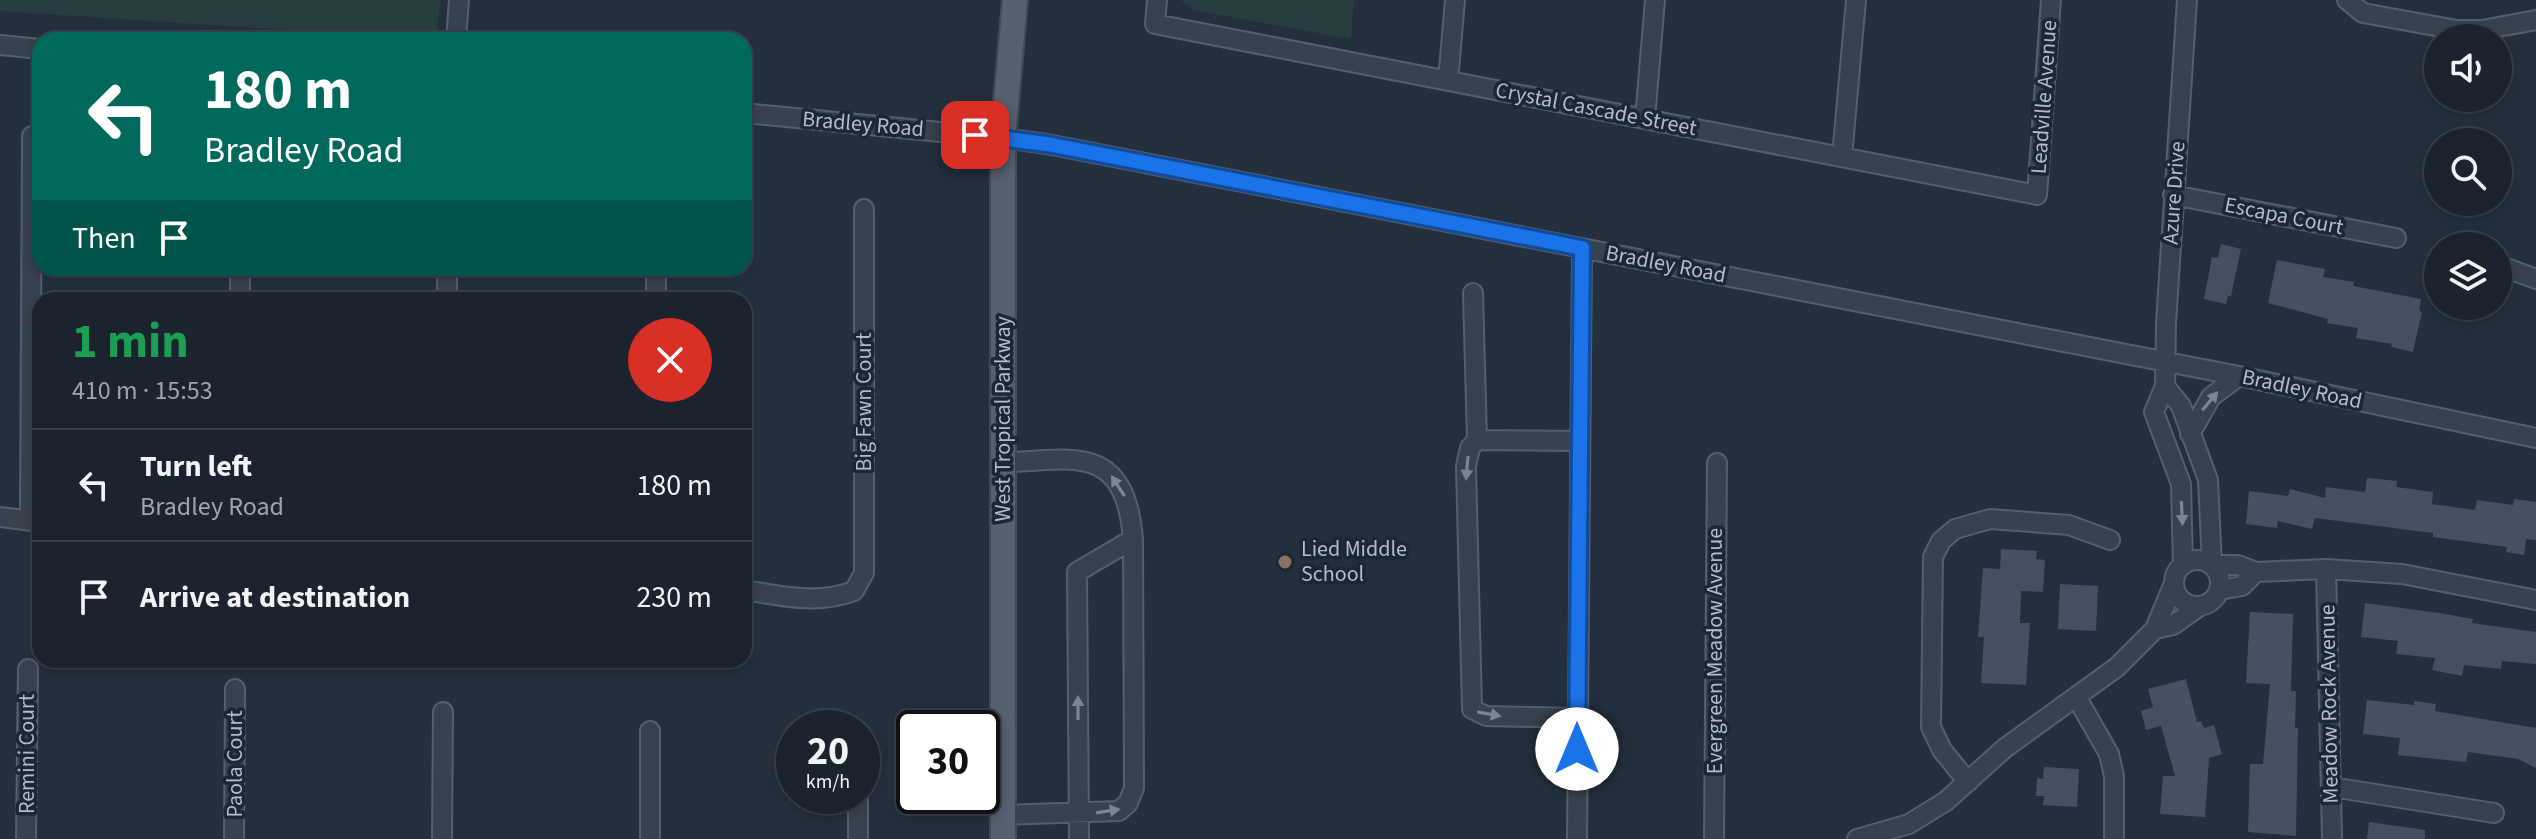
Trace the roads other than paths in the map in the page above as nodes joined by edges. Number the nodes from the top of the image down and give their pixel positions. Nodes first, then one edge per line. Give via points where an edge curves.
1 (459, 0) edge
2 (1015, 0) edge
3 (1157, 0) edge
4 (1455, 0) edge
5 (1655, 0) edge
6 (1856, 0) edge
7 (2051, 0) edge
8 (2187, 0) edge
9 (2348, 2) edge
10 (2536, 20) edge
11 (457, 32) edge
12 (0, 45) edge
13 (32, 48) edge
14 (1448, 81) junction
15 (752, 114) edge
16 (1645, 119) junction
17 (1003, 138) junction
18 (1842, 157) junction
19 (2037, 195) joint
20 (2173, 195) junction
21 (864, 209) dead end
22 (2396, 238) dead end
23 (1582, 248) junction
24 (2512, 270) edge
25 (2536, 279) edge
26 (1473, 293) dead end
27 (2164, 362) junction
28 (2239, 376) junction
29 (2165, 386) junction
30 (2190, 434) junction
31 (2536, 438) edge
32 (1477, 440) junction
33 (1580, 441) junction
34 (1003, 463) junction
35 (1717, 463) dead end
36 (2208, 480) junction
37 (2181, 484) junction
38 (0, 517) edge
39 (32, 521) edge
40 (1133, 539) junction
41 (2110, 540) dead end
42 (2183, 565) junction
43 (2212, 565) junction
44 (2326, 569) junction
45 (2256, 572) junction
46 (2174, 583) junction
47 (2220, 590) junction
48 (752, 591) edge
49 (2536, 600) edge
50 (2200, 606) junction
51 (2155, 629) junction
52 (28, 669) dead end
53 (235, 689) dead end
54 (2077, 698) junction
55 (443, 712) dead end
56 (1577, 718) junction
57 (650, 731) dead end
58 (1968, 782) junction
59 (2332, 787) junction
60 (2494, 813) dead end
61 (858, 814) edge
62 (1078, 814) junction
63 (1002, 827) edge
64 (26, 839) edge
65 (234, 839) edge
66 (442, 839) edge
67 (650, 839) edge
68 (858, 839) edge
69 (1079, 839) edge
70 (1577, 839) edge
71 (1714, 839) edge
72 (1857, 839) edge
73 (2114, 839) edge
74 (2332, 839) edge

1 - 11 street
2 - 17 main road, West Tropical Parkway
3 - 14 street, Crystal Cascade Street via 1155,24
4 - 14 street
5 - 16 street
6 - 18 street
7 - 19 street, Leadville Avenue
8 - 20 street, Azure Drive
9 - 10 street via 2363,13 2457,30
12 - 13 street
14 - 16 street, Crystal Cascade Street
15 - 17 street, Bradley Road
16 - 18 street, Crystal Cascade Street
17 - 23 street, Bradley Road
17 - 34 main road, West Tropical Parkway
18 - 19 street, Crystal Cascade Street
20 - 22 street, Escapa Court
20 - 27 street, Azure Drive
21 - 48 street, Big Fawn Court via 864,573 854,591 836,598 811,600
23 - 27 street, Bradley Road
23 - 33 street
24 - 25 street
26 - 32 street
27 - 28 street, Bradley Road
27 - 29 street, Azure Drive
30 -> 28 street via 2211,397
28 - 31 street, Bradley Road
29 - 30 street, Azure Drive via 2181,406
29 - 37 street, Azure Drive via 2154,412
30 - 36 street, Azure Drive
32 - 33 street
32 -> 56 street via 1466,466 1472,709 1486,716
33 - 56 street
40 -> 34 street via 1126,497 1104,469 1069,459
34 - 63 main road, West Tropical Parkway
35 - 71 street, Evergreen Meadow Avenue
36 - 37 street
36 - 43 street, Azure Drive
37 -> 42 street, Azure Drive
38 - 39 street
62 -> 40 street via 1077,572
62 -> 40 street via 1119,811 1134,788
41 - 58 street via 2069,525 1990,519 1955,529 1941,541 1933,557 1931,727
42 - 43 street via 2196,560
42 - 46 street
43 - 45 street via 2238,565
43 - 47 street
44 - 45 street
44 - 49 street via 2402,574
44 - 59 street, Meadow Rock Avenue
45 - 47 street via 2242,586
46 - 50 street via 2182,600
46 - 51 street
47 - 50 street via 2213,601
50 - 51 street via 2173,625
51 - 54 street
52 - 64 street, Remini Court
53 - 65 street, Paola Court
54 - 58 street via 2005,748
54 - 73 street via 2109,754
55 - 66 street
56 - 70 street
57 - 67 street
58 - 72 street via 1909,824
59 - 60 street
59 - 74 street, Meadow Rock Avenue
61 - 68 street
62 - 63 street
62 - 69 street

